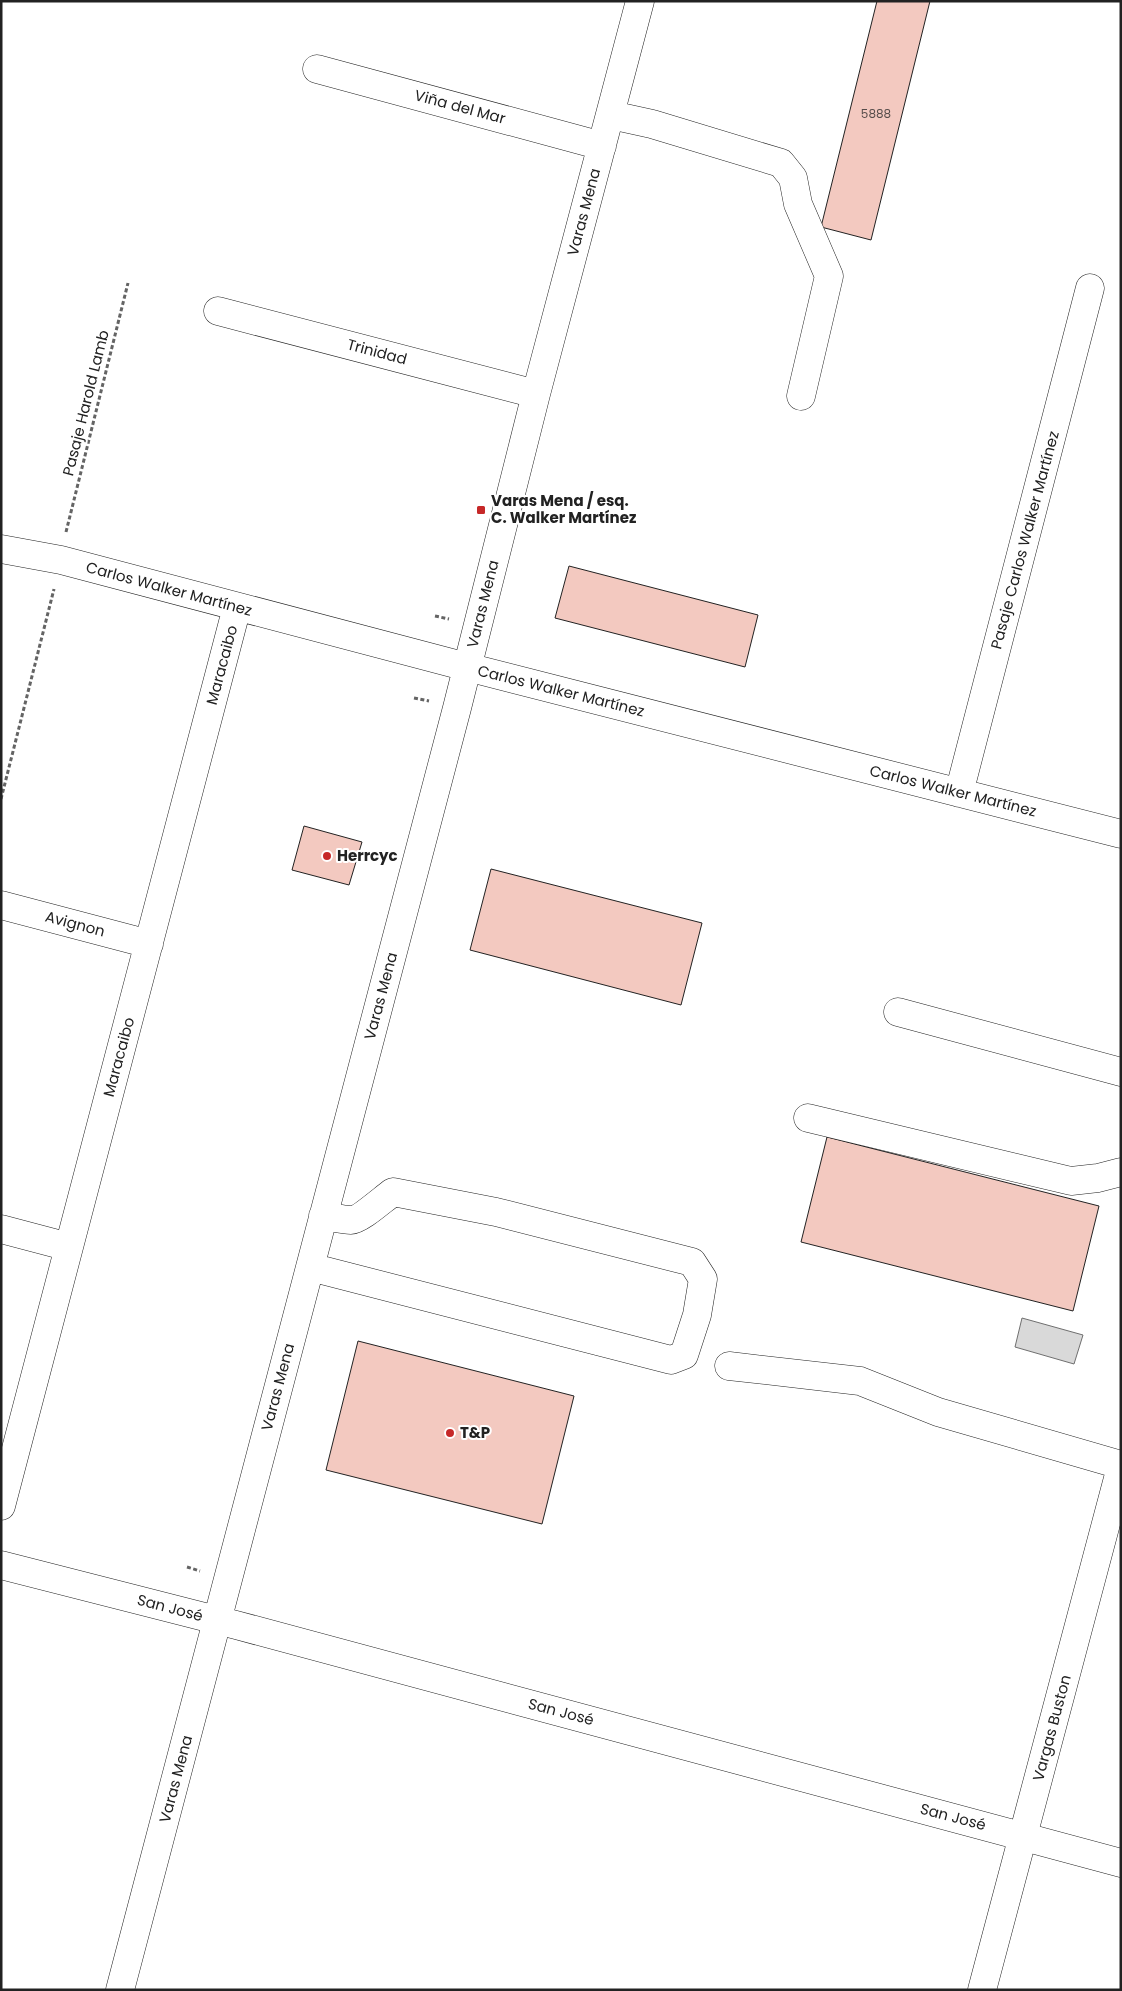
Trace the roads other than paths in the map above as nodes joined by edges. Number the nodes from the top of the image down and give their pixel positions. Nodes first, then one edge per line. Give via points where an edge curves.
1 (640, 1) edge
2 (317, 69) dead end
3 (611, 115) junction
4 (602, 146) junction
5 (1090, 288) dead end
6 (218, 311) dead end
7 (536, 394) junction
8 (801, 396) dead end
9 (1, 549) edge
10 (237, 607) junction
11 (467, 667) junction
12 (959, 793) junction
13 (1121, 834) edge
14 (1, 905) edge
15 (149, 944) junction
16 (898, 1012) dead end
17 (1121, 1072) edge
18 (808, 1118) dead end
19 (1121, 1172) edge
20 (324, 1216) junction
21 (1, 1229) edge
22 (69, 1247) junction
23 (310, 1267) junction
24 (729, 1366) dead end
25 (1121, 1466) edge
26 (1, 1506) edge
27 (1, 1565) edge
28 (217, 1620) junction
29 (1023, 1836) junction
30 (1121, 1863) edge
31 (120, 1990) edge
32 (982, 1990) edge

1 - 3 street, Varas Mena
2 - 4 street, Viña del Mar
3 - 4 street, Varas Mena
3 - 8 street via 781,163 793,178 798,204 829,276
4 - 7 street, Varas Mena
5 - 12 street, Pasaje Carlos Walker Martínez
6 - 7 street, Trinidad
7 - 11 street, Varas Mena
9 - 10 street, Carlos Walker Martínez via 61,560
10 - 11 street, Carlos Walker Martínez
10 - 15 street, Maracaibo
11 - 12 street, Carlos Walker Martínez
11 - 20 street, Varas Mena
12 - 13 street, Carlos Walker Martínez
14 - 15 street, Avignon
15 - 22 street, Maracaibo
16 - 17 street
18 - 19 street via 1071,1182
20 - 23 street, Varas Mena
20 - 23 street via 352,1220 363,1216 393,1192 496,1212 692,1262 703,1279 697,1314 684,1356 671,1360
21 - 22 street
22 - 26 street, Maracaibo
23 - 28 street, Varas Mena
24 - 25 street via 860,1381 938,1412
25 - 29 street, Vargas Buston
27 - 28 street, San José
28 - 29 street, San José
28 - 31 street, Varas Mena
29 - 30 street, San José
29 - 32 street, Vargas Buston

